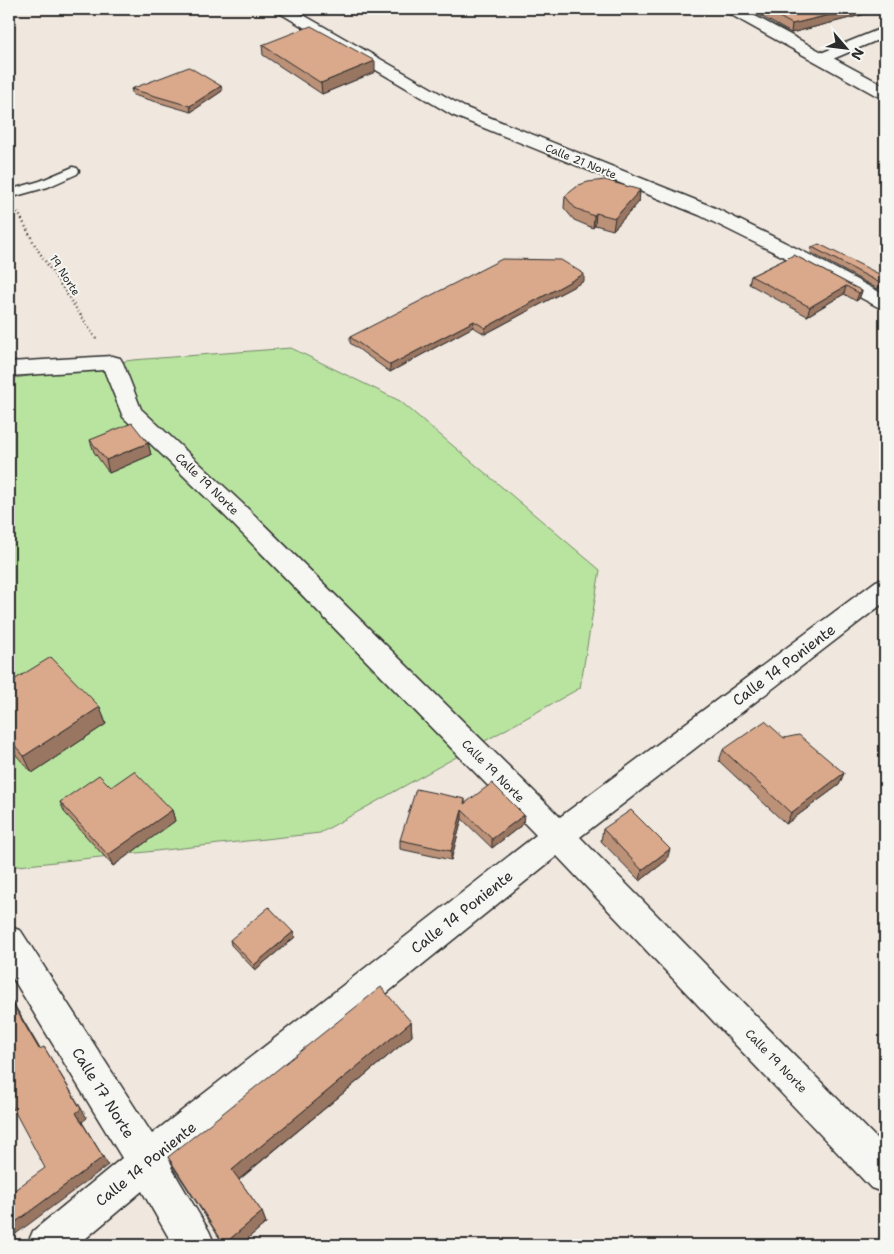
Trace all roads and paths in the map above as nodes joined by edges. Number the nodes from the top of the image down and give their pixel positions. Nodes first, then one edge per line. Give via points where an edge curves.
1 (283, 9) edge
2 (731, 9) edge
3 (885, 32) edge
4 (822, 58) junction
5 (885, 93) edge
6 (73, 171) dead end
7 (9, 194) edge
8 (885, 303) edge
9 (112, 363) junction
10 (9, 369) edge
11 (885, 588) edge
12 (558, 836) junction
13 (9, 942) edge
14 (147, 1162) junction
15 (885, 1174) edge
16 (47, 1245) edge
17 (194, 1245) edge

1 - 8 street, Calle 21 Norte via 458,111 706,211
2 - 4 street
3 - 4 street
4 - 5 street
6 - 7 lane
7 - 9 path, 19 Norte via 36,248
9 - 10 street
9 - 12 street, Calle 19 Norte via 131,412 234,510
11 - 12 street, Calle 14 Poniente
12 - 14 street, Calle 14 Poniente
12 - 15 street, Calle 19 Norte
13 - 14 street, Calle 17 Norte
14 - 16 street, Calle 14 Poniente
14 - 17 street, Calle 17 Norte

